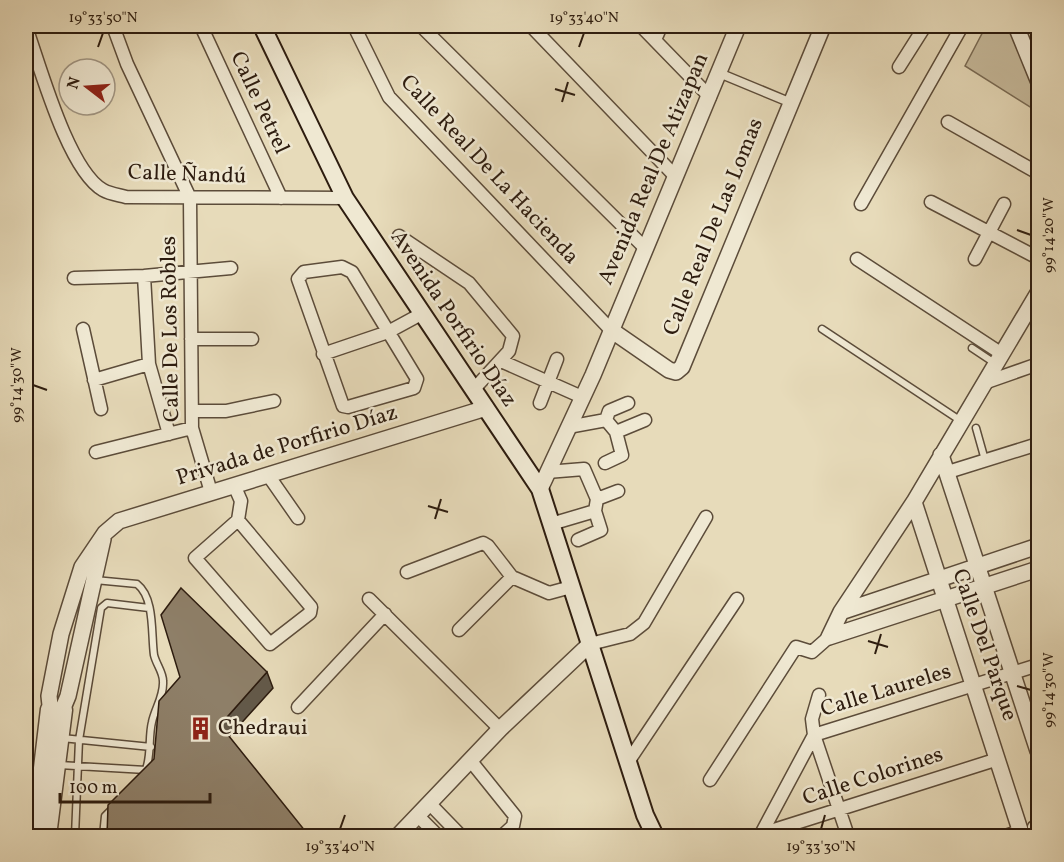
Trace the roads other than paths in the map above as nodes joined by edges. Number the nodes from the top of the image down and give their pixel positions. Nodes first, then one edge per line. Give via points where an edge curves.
1 (113, 26) edge
2 (201, 26) edge
3 (262, 26) edge
4 (354, 26) edge
5 (422, 26) edge
6 (531, 26) edge
7 (641, 26) edge
8 (661, 26) edge
9 (738, 26) edge
10 (823, 26) edge
11 (925, 26) edge
12 (962, 26) edge
13 (1016, 26) edge
14 (26, 27) edge
15 (655, 39) junction
16 (899, 67) dead end
17 (720, 72) junction
18 (1038, 80) edge
19 (710, 97) junction
20 (789, 102) junction
21 (948, 122) dead end
22 (1038, 172) edge
23 (676, 177) junction
24 (190, 198) junction
25 (281, 198) junction
26 (345, 198) junction
27 (931, 202) dead end
28 (861, 204) dead end
29 (1004, 204) dead end
30 (989, 232) junction
31 (399, 236) dead end
32 (645, 248) junction
33 (1038, 258) edge
34 (857, 259) dead end
35 (975, 259) dead end
36 (231, 268) dead end
37 (190, 271) junction
38 (144, 276) junction
39 (74, 278) dead end
40 (1038, 293) edge
41 (423, 313) junction
42 (83, 329) dead end
43 (822, 329) dead end
44 (610, 330) junction
45 (388, 332) junction
46 (191, 339) junction
47 (252, 339) dead end
48 (972, 348) dead end
49 (323, 354) junction
50 (557, 359) dead end
51 (999, 359) junction
52 (501, 361) junction
53 (149, 364) junction
54 (1038, 364) edge
55 (94, 380) junction
56 (548, 383) junction
57 (984, 383) junction
58 (474, 389) junction
59 (582, 397) junction
60 (274, 401) dead end
61 (540, 403) dead end
62 (628, 404) dead end
63 (486, 408) junction
64 (101, 409) dead end
65 (192, 411) junction
66 (606, 420) junction
67 (645, 420) dead end
68 (961, 421) junction
69 (568, 427) junction
70 (192, 428) junction
71 (976, 428) dead end
72 (616, 432) junction
73 (169, 434) junction
74 (1038, 444) edge
75 (96, 452) dead end
76 (941, 455) junction
77 (985, 461) junction
78 (605, 463) dead end
79 (548, 472) junction
80 (948, 472) junction
81 (268, 475) junction
82 (234, 485) junction
83 (540, 489) junction
84 (618, 490) dead end
85 (211, 492) junction
86 (914, 502) junction
87 (596, 505) junction
88 (706, 517) dead end
89 (297, 518) dead end
90 (238, 520) junction
91 (551, 524) junction
92 (105, 533) junction
93 (578, 540) dead end
94 (1038, 546) edge
95 (979, 565) junction
96 (1038, 569) edge
97 (407, 572) dead end
98 (512, 577) junction
99 (938, 579) junction
100 (95, 580) junction
101 (985, 585) junction
102 (572, 587) junction
103 (73, 597) junction
104 (369, 599) dead end
105 (737, 599) dead end
106 (945, 599) junction
107 (91, 603) junction
108 (149, 608) junction
109 (841, 612) junction
110 (385, 614) junction
111 (459, 630) dead end
112 (829, 637) junction
113 (590, 644) junction
114 (1038, 665) edge
115 (1013, 674) junction
116 (975, 686) junction
117 (819, 695) dead end
118 (49, 696) junction
119 (68, 696) junction
120 (298, 707) dead end
121 (55, 714) junction
122 (500, 729) junction
123 (814, 735) junction
124 (58, 736) junction
125 (79, 740) junction
126 (151, 747) junction
127 (1038, 748) edge
128 (998, 759) junction
129 (470, 760) junction
130 (628, 762) junction
131 (59, 765) junction
132 (77, 766) junction
133 (146, 770) junction
134 (141, 778) edge
135 (710, 780) dead end
136 (122, 800) edge
137 (429, 803) junction
138 (840, 809) junction
139 (417, 815) junction
140 (1029, 830) edge
141 (653, 835) edge
142 (760, 836) edge
143 (29, 837) edge
144 (41, 837) edge
145 (50, 837) edge
146 (75, 837) edge
147 (103, 837) edge
148 (398, 837) edge
149 (438, 837) edge
150 (461, 837) edge
151 (502, 837) edge
152 (848, 837) edge
153 (1005, 837) edge

1 - 24 street
2 - 25 street, Calle Petrel
3 - 26 main road, Avenida Porfirio Díaz
4 - 44 street, Calle Real De La Hacienda via 388,97
5 - 32 street
6 - 23 street
7 - 15 street
8 - 15 street
9 - 17 street, Avenida Real De Atizapan
10 - 20 street, Calle Real De Las Lomas
11 - 16 street
12 - 28 street
13 - 18 street
14 - 24 street, Calle Ñandú via 70,146 90,178 104,190 126,197
15 - 19 street
17 - 19 street, Avenida Real De Atizapan
17 - 20 street
19 - 23 street, Avenida Real De Atizapan
20 - 44 street, Calle Real De Las Lomas via 682,366 676,372 669,370
21 - 22 street
23 - 32 street, Avenida Real De Atizapan
24 - 25 street, Calle Ñandú
24 - 37 street, Calle De Los Robles
25 - 26 street, Calle Ñandú
26 - 41 main road, Avenida Porfirio Díaz
27 - 30 street
29 - 30 street
30 - 33 street
30 - 35 street
31 - 52 street via 478,291 513,336
32 - 44 street, Avenida Real De Atizapan
34 - 51 street
36 - 37 street
37 - 38 street
37 - 46 street, Calle De Los Robles
38 - 39 street
38 - 53 street
40 - 51 street
41 - 45 street
41 - 58 main road, Avenida Porfirio Díaz
42 - 55 street
43 - 68 lane
44 - 59 street, Avenida Real De Atizapan
45 - 49 street
45 - 49 street via 417,379 414,388 342,406
45 - 49 street via 347,268 304,272 298,279
46 - 47 street
46 - 65 street, Calle De Los Robles
48 - 51 lane
50 - 56 street
51 - 57 street
52 - 56 street
52 - 58 street
53 - 55 street
53 - 73 street
54 - 57 street
55 - 64 street
56 - 59 street
56 - 61 street
57 - 68 street
58 - 63 main road, Avenida Porfirio Díaz
59 - 69 street, Avenida Real De Atizapan
60 - 65 street via 226,411
62 - 66 street via 609,411
63 - 81 street, Privada de Porfirio Díaz
63 - 83 main road, Avenida Porfirio Díaz
65 - 70 street, Calle De Los Robles
66 - 69 street
66 - 72 street
67 - 72 street
68 - 76 street
69 - 79 street, Avenida Real De Atizapan
70 - 73 street
70 - 85 street, Calle De Los Robles
71 - 77 lane
72 - 78 street via 622,455
73 - 75 street
74 - 77 street
76 - 80 street
76 - 86 street
77 - 80 street
79 - 83 street, Avenida Real De Atizapan
79 - 87 street via 584,469
80 - 95 street
81 - 82 street, Privada de Porfirio Díaz
81 - 89 street
82 - 85 street, Privada de Porfirio Díaz
82 - 90 street via 241,501
83 - 91 main road, Avenida Porfirio Díaz
84 - 87 street
85 - 92 street, Privada de Porfirio Díaz via 119,521
86 - 99 street, Calle Del Parque
86 - 109 street
87 - 91 street
87 - 93 street via 600,530
88 - 113 street via 644,623 630,634
90 - 90 street via 195,558 270,644 310,613 311,607
91 - 102 main road, Avenida Porfirio Díaz
92 - 100 street
92 - 103 street, Privada de Porfirio Díaz via 82,567
94 - 95 street
95 - 99 street
95 - 101 street
96 - 101 street
97 - 98 street via 483,543
98 - 102 street via 549,593
98 - 111 street
99 - 106 street, Calle Del Parque
99 - 109 street
100 - 107 street
100 - 108 lane via 137,584
101 - 106 street
101 - 115 street
102 - 113 main road, Avenida Porfirio Díaz
103 - 107 street via 83,593
103 - 118 street, Privada de Porfirio Díaz
104 - 110 street
105 - 130 street
106 - 112 street
106 - 116 street, Calle Del Parque
107 - 119 street
108 - 125 lane via 107,603 101,608
108 - 126 lane via 154,657 164,682 152,723
109 - 112 street
110 - 120 street
110 - 122 street
112 - 135 street via 812,652 796,647
113 - 122 street
113 - 130 main road, Avenida Porfirio Díaz
114 - 115 street, Calle Laureles
115 - 116 street, Calle Laureles
115 - 127 street
116 - 123 street, Calle Laureles
116 - 128 street, Calle Del Parque
117 - 123 street via 812,719
118 - 121 street
118 - 143 street, Privada de Porfirio Díaz
119 - 121 street
119 - 124 street
121 - 124 street
122 - 129 street
123 - 138 street
123 - 142 street
124 - 125 lane
124 - 131 street
124 - 144 street
125 - 126 lane
125 - 132 lane
126 - 133 lane
128 - 138 street, Calle Colorines
128 - 140 street, Calle Del Parque
129 - 137 street
129 - 151 street via 515,816 513,826
130 - 141 main road, Avenida Porfirio Díaz
131 - 132 lane
131 - 145 street
132 - 133 lane
132 - 146 lane
133 - 134 lane
136 - 147 lane via 105,816
137 - 139 street
137 - 150 street
138 - 142 street, Calle Colorines
138 - 152 street
139 - 148 street
139 - 149 street
140 - 153 street

